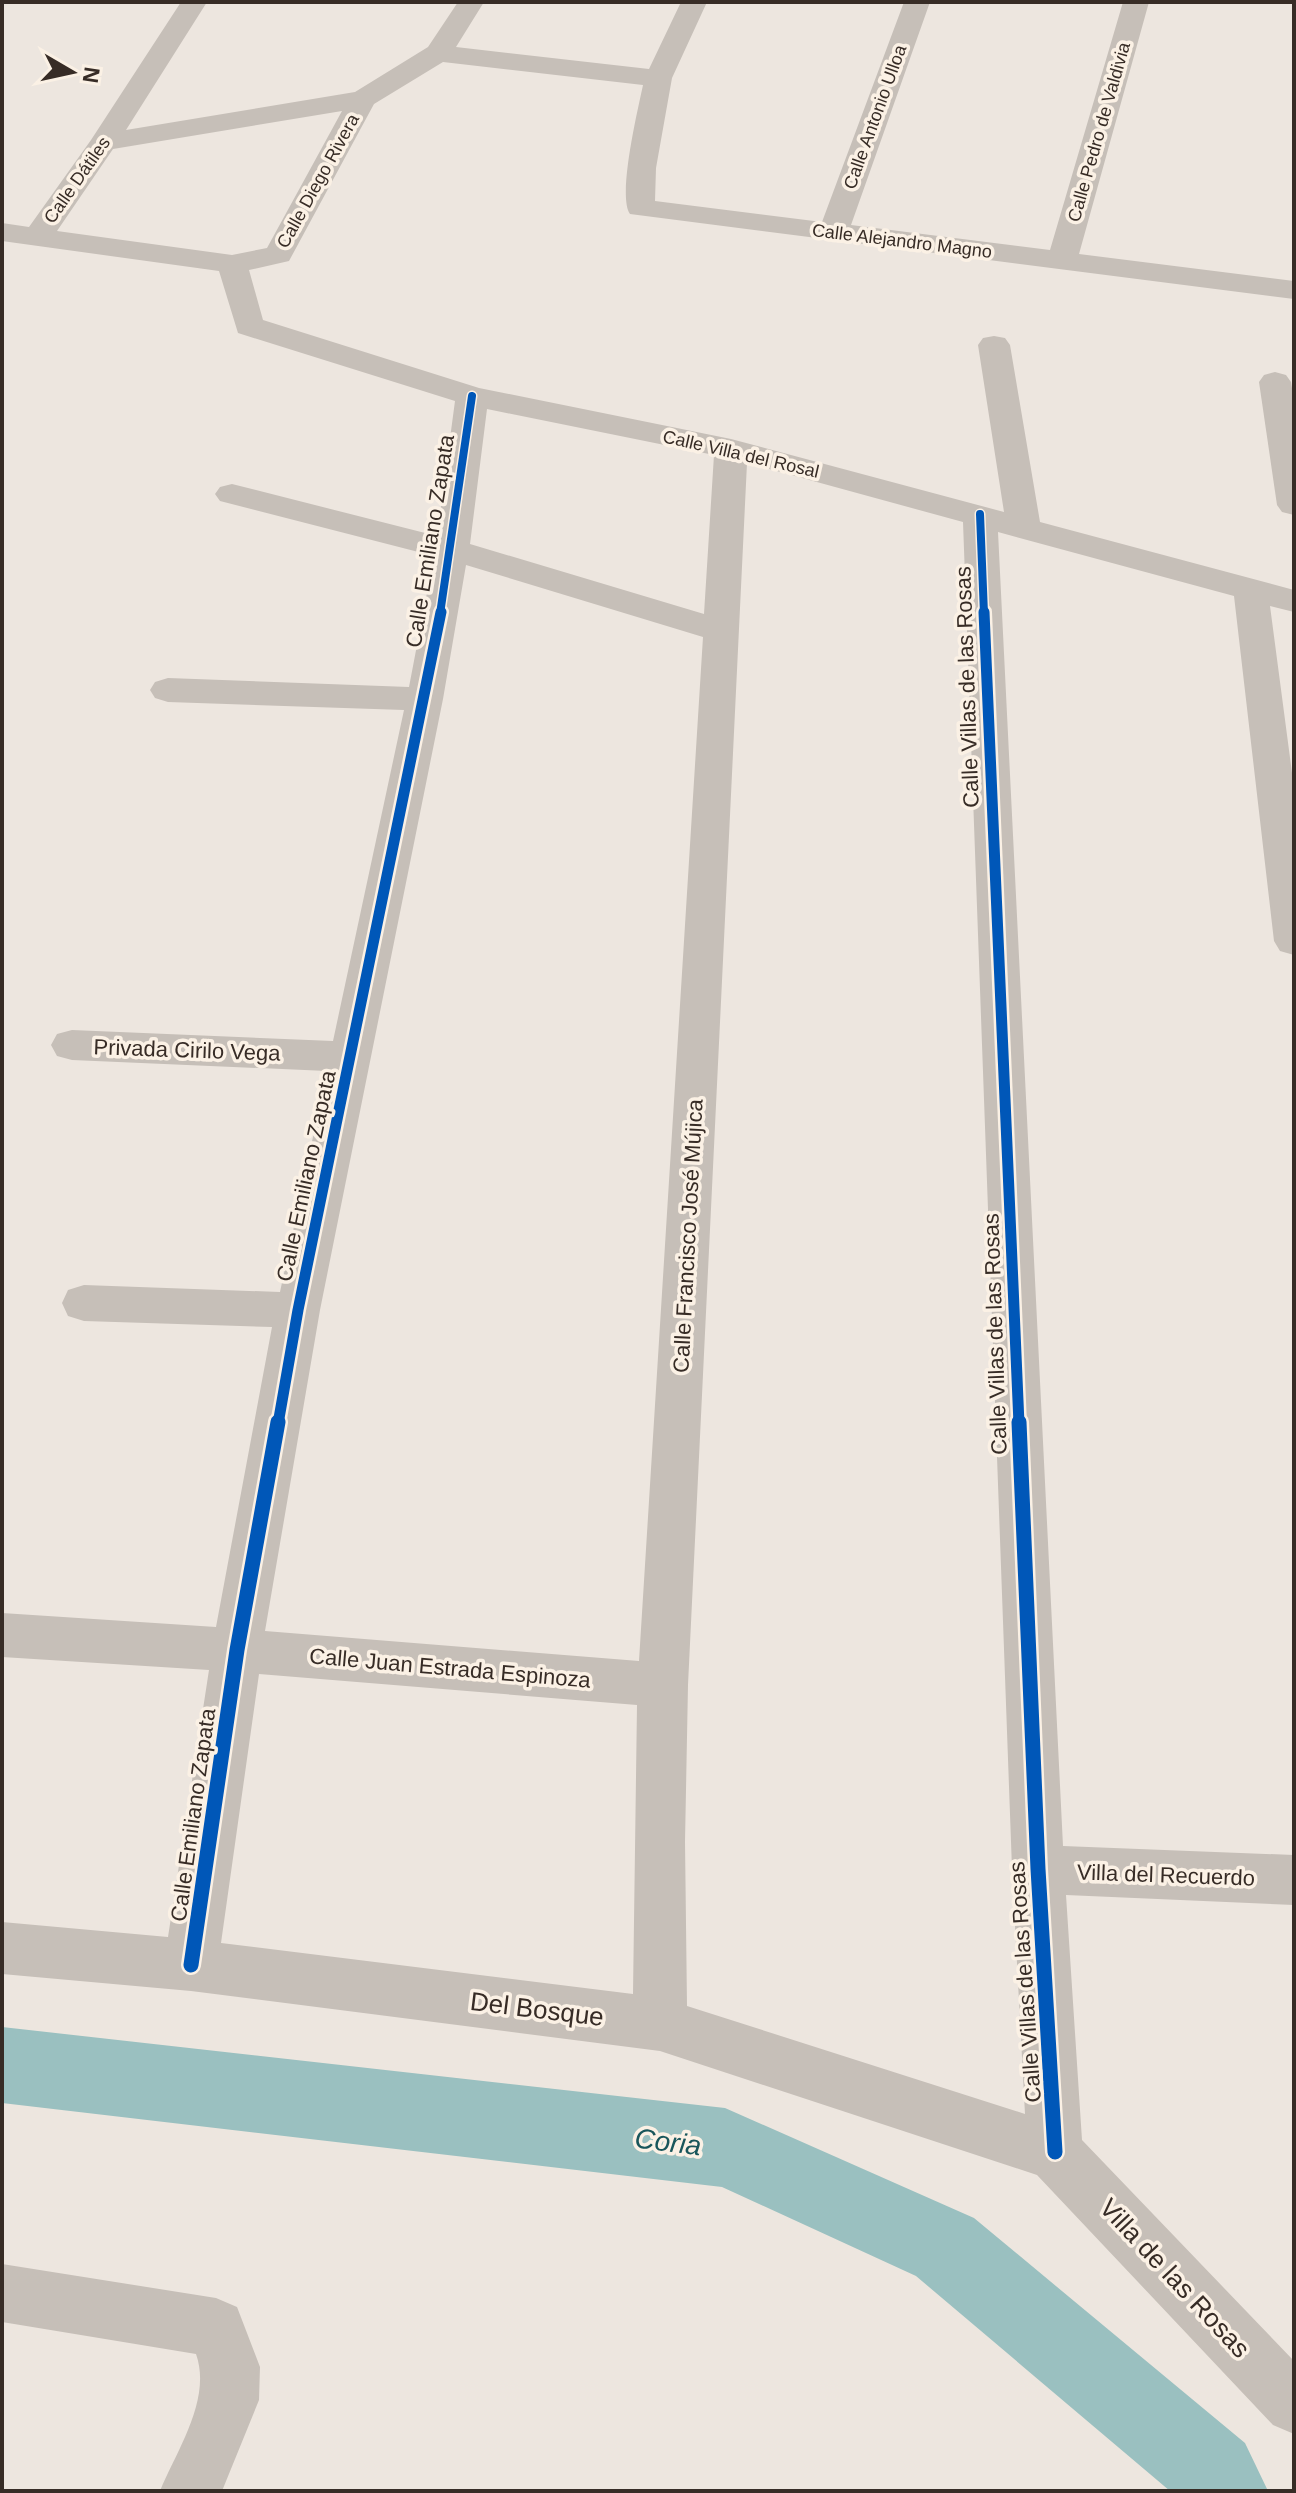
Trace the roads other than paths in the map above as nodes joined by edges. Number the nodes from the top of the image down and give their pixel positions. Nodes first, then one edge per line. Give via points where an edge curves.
1 (194, 2) edge
2 (471, 2) edge
3 (694, 2) edge
4 (917, 2) edge
5 (1136, 2) edge
6 (438, 53) junction
7 (658, 78) junction
8 (363, 99) junction
9 (104, 142) junction
10 (2, 232) edge
11 (833, 233) junction
12 (38, 236) junction
13 (1062, 262) junction
14 (232, 264) junction
15 (1294, 290) edge
16 (994, 345) dead end
17 (1275, 382) dead end
18 (472, 396) junction
19 (731, 449) junction
20 (232, 494) dead end
21 (1294, 505) edge
22 (980, 514) junction
23 (1024, 529) junction
24 (452, 550) junction
25 (1251, 592) junction
26 (1294, 601) edge
27 (721, 631) junction
28 (168, 690) dead end
29 (425, 699) junction
30 (1294, 941) edge
31 (72, 1045) dead end
32 (351, 1057) junction
33 (84, 1303) dead end
34 (298, 1310) junction
35 (2, 1635) edge
36 (237, 1650) junction
37 (663, 1685) junction
38 (1038, 1869) junction
39 (1294, 1880) edge
40 (2, 1948) edge
41 (191, 1965) junction
42 (660, 2024) junction
43 (1055, 2152) junction
44 (2, 2293) edge
45 (1294, 2404) edge
46 (191, 2491) edge

1 - 9 street, Calle Dátiles
2 - 6 street
3 - 7 street, Calle Alejandro Magno
4 - 11 street, Calle Antonio Ulloa
5 - 13 street, Calle Pedro de Valdivia
6 - 7 street
6 - 8 street, Calle Diego Rivera
7 - 11 street, Calle Alejandro Magno via 640,208
8 - 9 street
8 - 14 street, Calle Diego Rivera via 278,255
9 - 12 street, Calle Dátiles
10 - 12 street
11 - 13 street, Calle Alejandro Magno
12 - 14 street
13 - 15 street, Calle Alejandro Magno
14 - 18 street, Calle Villa del Rosal via 249,326
16 - 23 street
17 - 21 street
18 - 19 street, Calle Villa del Rosal
18 - 24 street, Calle Emiliano Zapata
19 - 22 street, Calle Villa del Rosal
19 - 27 street, Calle Francisco José Mújica
20 - 24 street
22 - 23 street, Calle Villa del Rosal
22 - 38 street, Calle Villas de las Rosas
23 - 25 street, Calle Villa del Rosal
24 - 27 street
24 - 29 street, Calle Emiliano Zapata
25 - 26 street, Calle Villa del Rosal
25 - 30 street
27 - 37 street, Calle Francisco José Mújica
28 - 29 street
29 - 32 street, Calle Emiliano Zapata
31 - 32 street, Privada Cirilo Vega
32 - 34 street, Calle Emiliano Zapata
33 - 34 street
34 - 36 street, Calle Emiliano Zapata
35 - 36 street, Calle Juan Estrada Espinoza
36 - 37 street, Calle Juan Estrada Espinoza
36 - 41 street, Calle Emiliano Zapata
37 - 42 street, Calle Francisco José Mújica
38 - 39 street, Villa del Recuerdo
38 - 43 street, Calle Villas de las Rosas
40 - 41 street, Del Bosque
41 - 42 street, Del Bosque
42 - 43 street, Del Bosque
43 - 45 street, Villa de las Rosas
44 - 46 street via 216,2328 230,2367 229,2400

